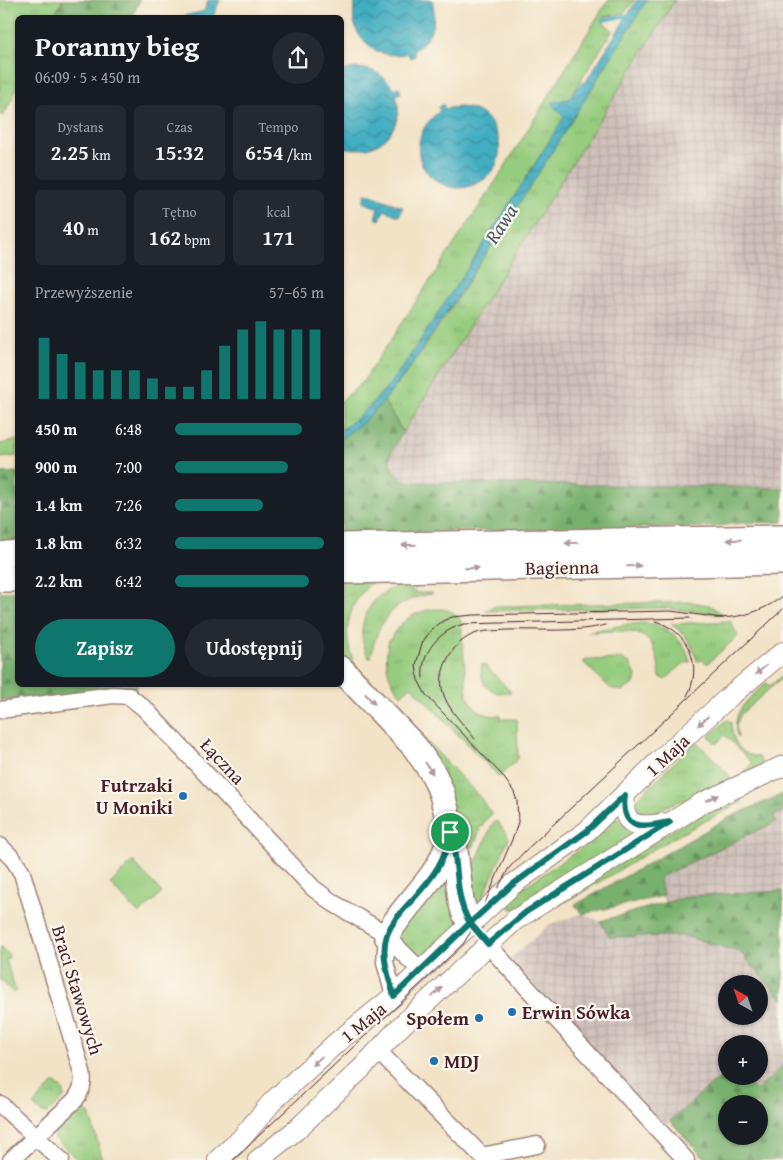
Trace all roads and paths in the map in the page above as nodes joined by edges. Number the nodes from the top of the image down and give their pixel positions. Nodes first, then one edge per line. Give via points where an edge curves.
1 (783, 538) edge
2 (344, 546) edge
3 (15, 553) edge
4 (0, 554) edge
5 (783, 562) edge
6 (344, 570) edge
7 (0, 579) edge
8 (15, 579) edge
9 (783, 652) edge
10 (344, 672) edge
11 (0, 710) edge
12 (783, 766) edge
13 (625, 795) junction
14 (670, 822) junction
15 (450, 832) junction
16 (0, 846) edge
17 (470, 923) junction
18 (387, 936) junction
19 (488, 944) junction
20 (421, 971) junction
21 (394, 996) junction
22 (378, 1051) junction
23 (0, 1104) edge
24 (36, 1137) junction
25 (536, 1145) dead end
26 (10, 1160) edge
27 (61, 1160) edge
28 (218, 1160) edge
29 (258, 1160) edge
30 (686, 1160) edge

1 -> 2 main road, Bagienna
3 - 4 main road
6 -> 5 main road, Bagienna
7 - 8 main road
9 -> 13 street, 1 Maja via 730,696
10 -> 15 main road via 415,747 434,774
11 - 18 street, Łączna via 113,695 129,696 145,708 313,888 333,904
14 -> 12 street, 1 Maja via 702,802
13 - 14 street via 623,809 630,821 646,826
13 - 17 street, 1 Maja via 587,831 512,885
14 - 19 street, 1 Maja via 526,912
15 - 17 main road via 461,900
15 - 18 main road via 448,846 435,874 402,911
16 - 24 street, Braci Stawowych via 22,873 84,1081 75,1100
17 - 19 street
17 - 20 street, 1 Maja
18 - 20 street, Łączna
18 - 21 street via 385,962
22 -> 19 street, 1 Maja
19 - 30 street
20 - 21 street, 1 Maja
21 -> 28 street, 1 Maja via 344,1036 272,1102
22 - 25 street, 1 Maja via 482,1156
22 - 29 street, 1 Maja via 296,1130
23 - 24 street
24 - 26 street, Braci Stawowych
24 - 27 street

